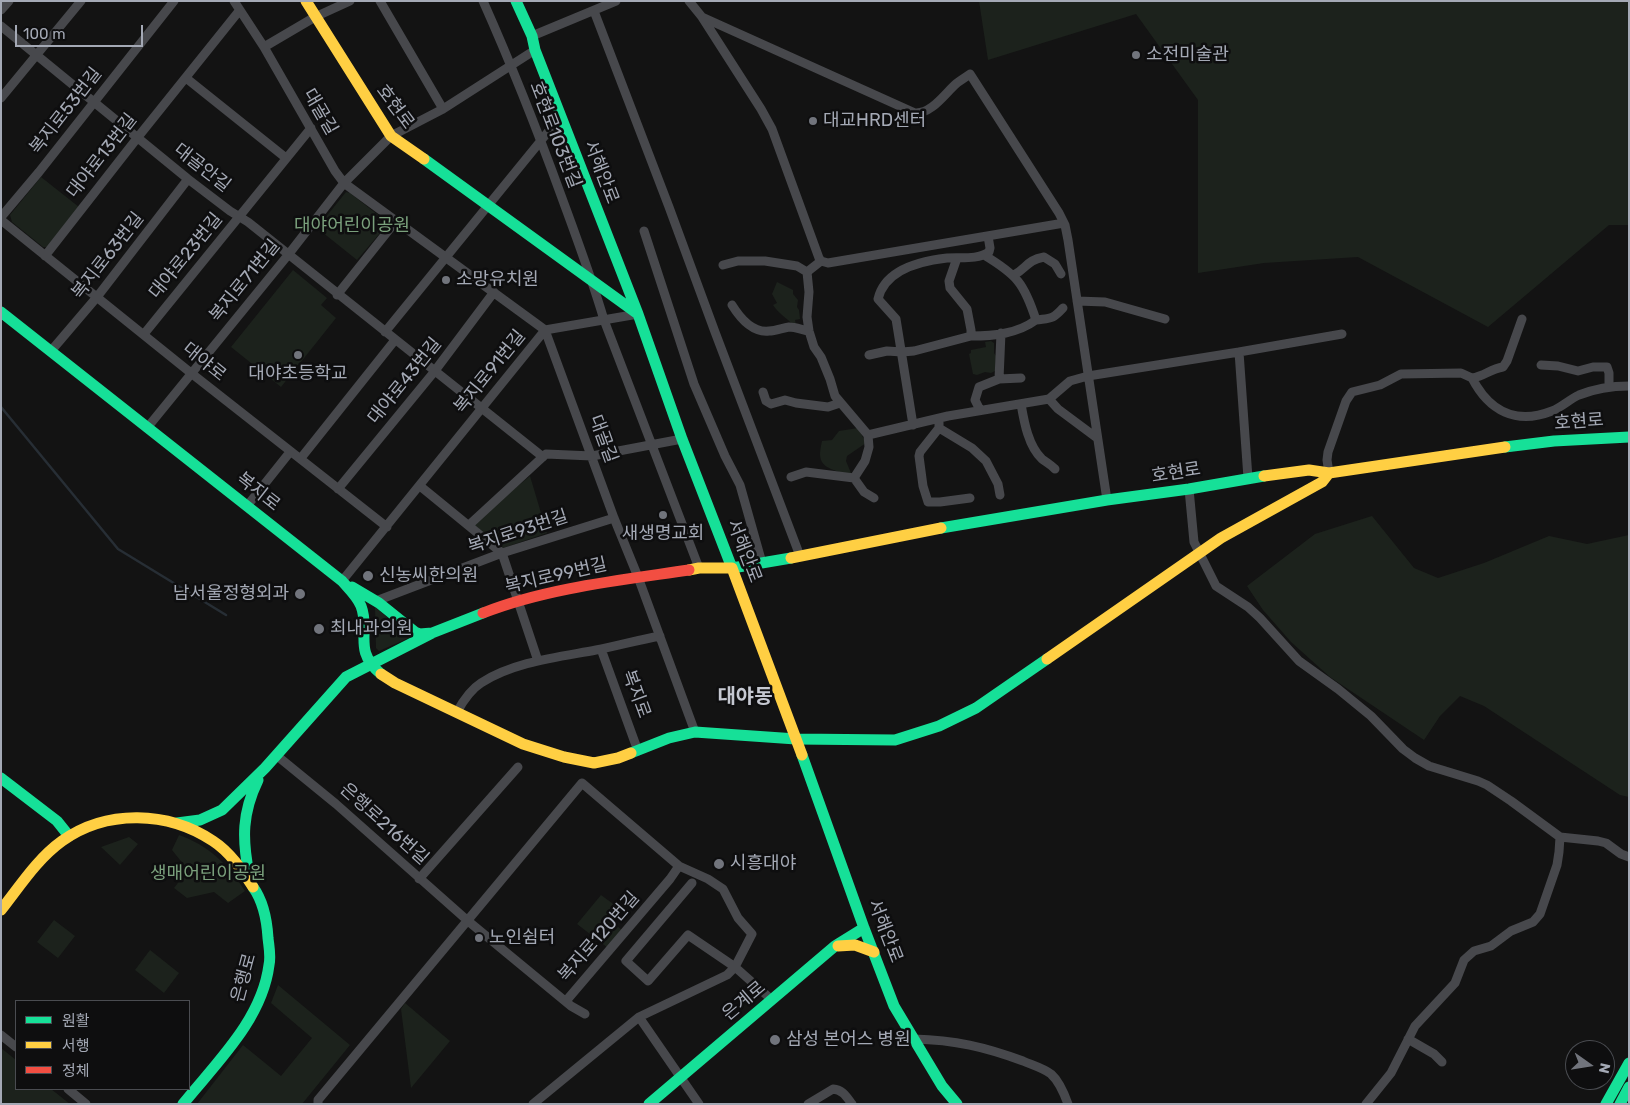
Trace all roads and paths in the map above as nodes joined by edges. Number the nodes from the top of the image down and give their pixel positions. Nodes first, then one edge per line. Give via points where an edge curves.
1 (9, 1) edge
2 (81, 1) edge
3 (174, 1) edge
4 (234, 1) edge
5 (306, 1) edge
6 (350, 1) edge
7 (380, 1) edge
8 (483, 1) edge
9 (516, 1) edge
10 (616, 1) edge
11 (689, 1) edge
12 (1, 10) edge
13 (239, 11) junction
14 (594, 11) junction
15 (702, 16) junction
16 (315, 17) junction
17 (1, 26) edge
18 (532, 36) junction
19 (264, 47) junction
20 (535, 50) junction
21 (37, 54) junction
22 (511, 65) junction
23 (186, 78) junction
24 (1, 98) edge
25 (94, 101) junction
26 (443, 109) junction
27 (561, 116) junction
28 (311, 128) junction
29 (391, 136) junction
30 (138, 137) junction
31 (541, 140) junction
32 (286, 158) junction
33 (188, 179) junction
34 (344, 182) junction
35 (487, 205) junction
36 (239, 216) junction
37 (1, 218) edge
38 (396, 221) junction
39 (1064, 223) junction
40 (644, 231) dead end
41 (988, 236) junction
42 (288, 255) junction
43 (984, 255) junction
44 (45, 256) junction
45 (446, 258) junction
46 (957, 258) junction
47 (821, 261) junction
48 (724, 265) dead end
49 (807, 272) junction
50 (1061, 274) dead end
51 (1014, 275) junction
52 (593, 282) junction
53 (494, 292) junction
54 (337, 294) junction
55 (97, 297) junction
56 (1077, 301) junction
57 (732, 305) dead end
58 (1063, 308) dead end
59 (2, 313) edge
60 (638, 314) junction
61 (1164, 319) dead end
62 (1522, 319) dead end
63 (604, 320) junction
64 (1036, 320) junction
65 (545, 330) junction
66 (809, 331) junction
67 (385, 332) junction
68 (1001, 333) junction
69 (144, 334) junction
70 (1342, 334) dead end
71 (971, 336) junction
72 (395, 340) junction
73 (50, 351) junction
74 (902, 352) junction
75 (1239, 352) junction
76 (869, 355) dead end
77 (1541, 365) dead end
78 (434, 372) junction
79 (191, 373) junction
80 (1088, 376) junction
81 (1021, 378) dead end
82 (1472, 378) junction
83 (999, 379) junction
84 (1629, 386) edge
85 (1610, 388) junction
86 (763, 392) dead end
87 (1049, 399) junction
88 (840, 403) junction
89 (1021, 404) junction
90 (481, 410) junction
91 (980, 410) junction
92 (939, 419) junction
93 (913, 425) junction
94 (147, 428) junction
95 (939, 428) junction
96 (868, 435) junction
97 (1629, 437) edge
98 (1097, 438) junction
99 (682, 439) junction
100 (652, 445) junction
101 (290, 452) junction
102 (592, 456) junction
103 (543, 457) junction
104 (301, 458) junction
105 (1055, 468) dead end
106 (1329, 473) junction
107 (791, 478) dead end
108 (854, 478) junction
109 (1248, 478) junction
110 (420, 486) junction
111 (338, 489) junction
112 (1190, 489) junction
113 (1000, 495) dead end
114 (874, 498) dead end
115 (970, 498) dead end
116 (1107, 500) junction
117 (247, 506) junction
118 (614, 518) junction
119 (469, 525) junction
120 (387, 527) junction
121 (502, 553) junction
122 (1200, 553) junction
123 (800, 556) junction
124 (762, 563) junction
125 (699, 568) junction
126 (732, 568) junction
127 (638, 577) junction
128 (342, 581) junction
129 (376, 601) junction
130 (518, 601) junction
131 (432, 634) junction
132 (660, 636) junction
133 (601, 649) junction
134 (538, 661) junction
135 (370, 664) junction
136 (457, 712) junction
137 (695, 732) junction
138 (796, 739) junction
139 (638, 751) junction
140 (276, 755) junction
141 (518, 767) dead end
142 (265, 768) junction
143 (1, 778) edge
144 (176, 823) junction
145 (69, 836) junction
146 (1560, 837) junction
147 (1629, 857) edge
148 (679, 866) junction
149 (250, 879) junction
150 (419, 879) junction
151 (692, 883) dead end
152 (1, 910) edge
153 (468, 922) junction
154 (864, 928) junction
155 (835, 946) junction
156 (874, 952) junction
157 (735, 967) junction
158 (772, 1000) junction
159 (566, 1001) junction
160 (585, 1014) dead end
161 (639, 1017) junction
162 (1, 1035) edge
163 (914, 1039) junction
164 (1408, 1039) junction
165 (15, 1046) edge
166 (1442, 1062) dead end
167 (1629, 1063) edge
168 (681, 1077) junction
169 (1629, 1087) edge
170 (69, 1090) edge
171 (86, 1104) edge
172 (183, 1104) edge
173 (318, 1104) edge
174 (533, 1104) edge
175 (649, 1104) edge
176 (699, 1104) edge
177 (808, 1104) edge
178 (852, 1104) edge
179 (956, 1104) edge
180 (1068, 1104) edge
181 (1366, 1104) edge
182 (1606, 1104) edge
183 (1620, 1104) edge

1 - 12 street
2 - 21 street
3 - 25 street, 복지로53번길
4 - 13 street, 대골길
5 - 16 main road, 호현로
6 - 16 street
7 - 26 street
8 - 22 street, 호현로103번길
9 - 18 main road, 서해안로
10 - 14 street
11 - 15 street
13 - 19 street, 대골길
13 - 23 street, 대야로13번길
14 - 18 street
14 - 123 street
15 - 39 street via 915,113 932,106 970,74
15 - 47 street via 772,129
16 - 19 street
16 - 29 main road, 호현로
17 - 21 street, 대골안길
18 - 20 main road, 서해안로
19 - 28 street, 대골길
20 - 22 street, 복지로71번길
20 - 27 main road, 서해안로
21 - 24 street
21 - 25 street, 대골안길
22 - 26 street, 복지로71번길
22 - 31 street, 호현로103번길
23 - 30 street, 대야로13번길
23 - 32 street
25 - 30 street, 대골안길
25 - 37 street, 복지로53번길
26 - 29 street, 복지로71번길
27 - 31 street
27 - 60 main road, 서해안로
28 - 32 street, 대야로23번길
28 - 34 street, 대골길
29 - 34 street, 복지로71번길
29 - 35 main road, 호현로
30 - 33 street, 대골안길
30 - 44 street, 대야로13번길
31 - 35 street
31 - 52 street, 호현로103번길
32 - 36 street, 대야로23번길
33 - 36 street, 대골안길
33 - 55 street, 복지로63번길
34 - 38 street, 대골길
34 - 42 street, 복지로71번길
35 - 45 street
35 - 52 main road, 호현로
36 - 42 street, 대골안길
36 - 69 street, 대야로23번길
37 - 44 street, 대야로
38 - 45 street, 대골길
38 - 54 street
39 - 41 street
39 - 56 street
40 - 124 street via 694,384 740,485
41 - 43 street via 990,248
41 - 47 street via 828,263
42 - 54 street, 대골안길
42 - 79 street, 복지로71번길
43 - 46 street
43 - 51 street
44 - 55 street, 대야로
45 - 53 street, 대골길
45 - 67 street
46 - 71 street via 949,281 950,288 967,309
46 - 74 street via 907,267 880,290 878,299 896,319
47 - 49 street
48 - 49 street via 738,261 765,261 797,266
49 - 66 street
50 - 51 street via 1044,256 1036,258
51 - 64 street via 1031,303
52 - 60 main road, 호현로
52 - 63 street, 호현로103번길
53 - 65 street, 대골길
53 - 78 street, 대야로43번길
54 - 67 street, 대골안길
55 - 69 street, 대야로
55 - 73 street, 복지로63번길
56 - 61 street via 1105,302
56 - 80 street
57 - 66 street via 746,324 762,331 791,327
58 - 64 street via 1054,318
59 - 73 main road, 복지로
60 - 63 street, 복지로91번길
60 - 99 main road, 서해안로
62 - 82 street via 1503,366
63 - 65 street, 복지로91번길
63 - 100 street, 호현로103번길
64 - 68 street via 1025,328
65 - 90 street, 복지로91번길
65 - 102 street, 대골길
66 - 88 street
67 - 72 street, 대골안길
68 - 71 street
68 - 83 street
69 - 79 street, 대야로
70 - 75 street
71 - 74 street
72 - 78 street, 대골안길
72 - 104 street
73 - 94 main road, 복지로
74 - 76 street
74 - 93 street
75 - 80 street
75 - 109 street
77 - 85 street via 1578,371 1607,367
78 - 90 street, 대골안길
78 - 111 street, 대야로43번길
79 - 94 street, 복지로71번길
79 - 101 street, 대야로
80 - 87 street via 1070,381
80 - 98 street
81 - 83 street
82 - 85 street via 1479,391 1494,405 1518,416 1553,410 1579,395
82 - 106 street via 1461,373 1401,374 1380,385 1352,392 1328,452
83 - 91 street via 979,387 975,400
84 - 85 street
86 - 88 street via 771,404 785,400 828,407
87 - 89 street
87 - 98 street
88 - 96 street
89 - 91 street
89 - 105 street via 1033,446 1041,458
90 - 103 street, 대골안길
90 - 110 street, 복지로91번길
91 - 92 street
92 - 93 street
92 - 95 street
93 - 96 street
94 - 117 main road, 복지로
95 - 113 street via 972,448 986,461
95 - 115 street via 919,456 928,502
96 - 108 street via 865,461
97 - 106 main road, 호현로 via 1519,444
98 - 116 street
99 - 100 street
99 - 126 main road, 서해안로
100 - 102 street
100 - 125 street, 호현로103번길
101 - 104 street, 대야로
101 - 117 street
102 - 103 street via 546,454
102 - 118 street, 대골길
103 - 119 street
104 - 111 street, 대야로
106 - 109 main road, 호현로 via 1309,470
106 - 122 main road via 1322,482
107 - 108 street via 806,472
108 - 114 street via 864,492
109 - 112 main road, 호현로
110 - 119 street
110 - 120 street, 복지로91번길
111 - 120 street, 대야로
112 - 116 main road, 호현로
112 - 122 street via 1194,542
116 - 123 main road, 호현로
117 - 128 main road, 복지로
118 - 121 street, 복지로93번길
118 - 127 street, 대골길
119 - 121 street
120 - 128 street, 복지로91번길
121 - 129 street, 복지로93번길
121 - 130 street
122 - 138 main road via 976,708 939,726 895,740
122 - 146 street via 1220,590 1260,618 1298,661 1371,716 1409,754 1433,768 1487,785
123 - 124 main road, 호현로
124 - 126 main road, 호현로
125 - 126 main road, 복지로99번길
125 - 127 main road, 복지로99번길
126 - 138 main road, 서해안로
127 - 130 main road, 복지로99번길
127 - 132 street, 대골길
128 - 129 main road
128 - 135 main road, 복지로 via 361,605 364,650
129 - 131 main road via 414,632
130 - 131 main road, 복지로99번길
130 - 134 street
131 - 135 main road, 복지로99번길
132 - 133 street, 복지로
132 - 137 street, 대골길
133 - 134 street, 복지로
133 - 139 street, 복지로
134 - 136 street, 복지로 via 504,671 480,683 464,699
135 - 136 main road via 376,672 394,683
135 - 140 main road via 346,677
136 - 139 main road via 523,744 579,761 594,763
137 - 138 main road
137 - 139 main road
138 - 154 main road, 서해안로
140 - 142 main road
140 - 150 street, 은행로216번길
141 - 150 street
142 - 144 main road via 218,813 200,820
142 - 149 main road via 248,801 243,829
143 - 145 main road via 57,822
144 - 145 main road, 은행로 via 156,818 125,817 95,824
144 - 149 main road, 은행로 via 212,839 238,862
145 - 152 main road, 은행로 via 41,859
146 - 147 street via 1606,843
146 - 164 street via 1557,865 1540,914 1532,922 1470,954 1464,960 1455,983 1422,1017
148 - 153 street via 582,783
148 - 157 street via 723,889 736,915 752,934
148 - 159 street, 복지로120번길
149 - 172 main road, 은행로 via 268,927 270,958 262,993 243,1029
150 - 153 street, 은행로216번길
151 - 157 street via 626,961 648,981 688,935
153 - 159 street, 복지로120번길
153 - 173 street via 318,1100
154 - 155 main road, 은계로
154 - 156 main road, 서해안로
155 - 156 main road via 855,945
155 - 158 main road, 은계로
156 - 163 main road, 서해안로 via 894,1006
157 - 158 street
157 - 161 street via 727,976
158 - 168 main road, 은계로
159 - 160 street
161 - 168 street
161 - 174 street
162 - 165 street
163 - 179 main road, 서해안로
163 - 180 street via 962,1043 1039,1068 1058,1082
164 - 166 street
164 - 181 street via 1392,1073
167 - 182 main road
168 - 175 main road, 은계로
168 - 176 street
169 - 183 main road
170 - 171 street
177 - 178 street via 833,1089 840,1091

